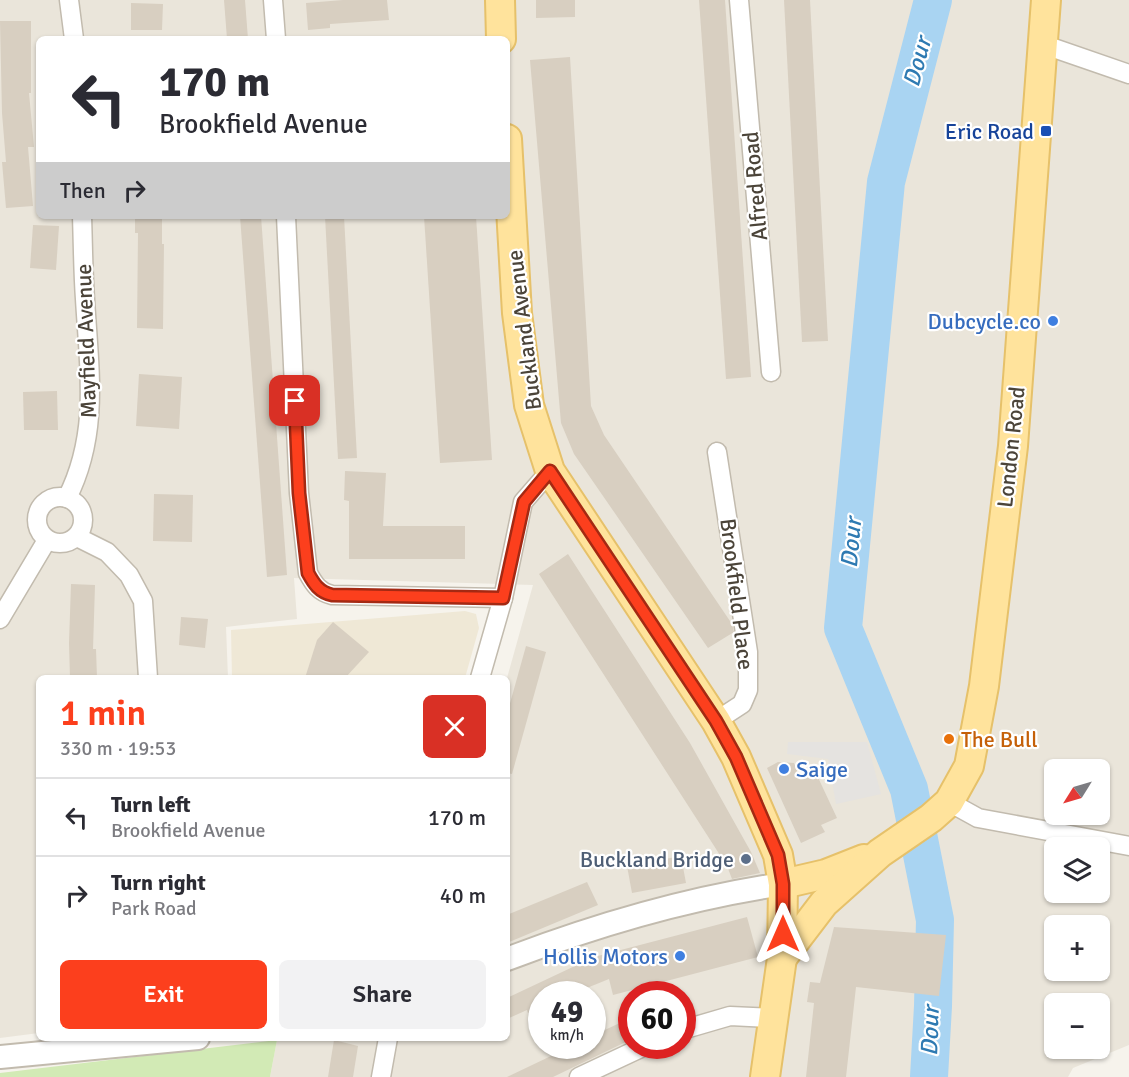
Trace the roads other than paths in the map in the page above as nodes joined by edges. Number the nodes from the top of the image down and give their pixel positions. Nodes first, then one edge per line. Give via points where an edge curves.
1 (69, 0) edge
2 (273, 0) edge
3 (500, 0) edge
4 (739, 0) edge
5 (1046, 0) edge
6 (75, 36) edge
7 (276, 36) edge
8 (501, 36) edge
9 (1042, 44) junction
10 (1129, 74) edge
11 (510, 186) edge
12 (82, 219) edge
13 (286, 219) edge
14 (771, 372) dead end
15 (717, 452) dead end
16 (550, 471) junction
17 (67, 498) junction
18 (77, 537) junction
19 (47, 540) junction
20 (503, 598) junction
21 (0, 619) edge
22 (148, 675) edge
23 (481, 675) edge
24 (716, 721) junction
25 (940, 810) junction
26 (1129, 846) edge
27 (880, 853) junction
28 (783, 884) junction
29 (510, 958) edge
30 (782, 958) junction
31 (772, 1018) junction
32 (696, 1026) edge
33 (167, 1041) edge
34 (387, 1041) edge
35 (0, 1057) edge
36 (618, 1059) edge
37 (381, 1077) edge
38 (579, 1077) edge
39 (765, 1077) edge

1 - 6 street
2 - 7 street
3 - 8 main road
4 - 14 street, Alfred Road
5 - 9 main road, London Road
9 - 10 street
9 - 25 main road, London Road via 1016,417 984,686 969,766
11 - 16 main road, Buckland Avenue via 529,405
12 - 17 street, Mayfield Avenue via 92,394 87,442
13 - 20 street via 299,493 308,573 313,582 322,593 332,595
15 - 24 street, Brookfield Place via 748,652 748,690 742,704
16 - 20 street via 524,502
16 - 24 main road, Buckland Avenue
17 - 18 street via 81,508 84,524
17 - 19 street via 49,500 38,512 38,527
18 - 19 street via 63,544
18 - 22 street via 106,552 129,574 143,601
19 - 21 street
20 - 23 street
24 - 28 main road, Buckland Avenue via 736,757 778,855
25 - 26 street
25 - 27 main road, London Road
27 - 28 main road, London Road via 826,874
27 - 30 main road, London Road via 824,903
28 - 29 street via 653,910
28 - 30 main road, Buckland Avenue
30 - 31 main road, Buckland Avenue
31 - 32 street via 730,1016
31 - 39 main road, Buckland Avenue
33 - 35 street
34 - 37 street
36 - 38 street

